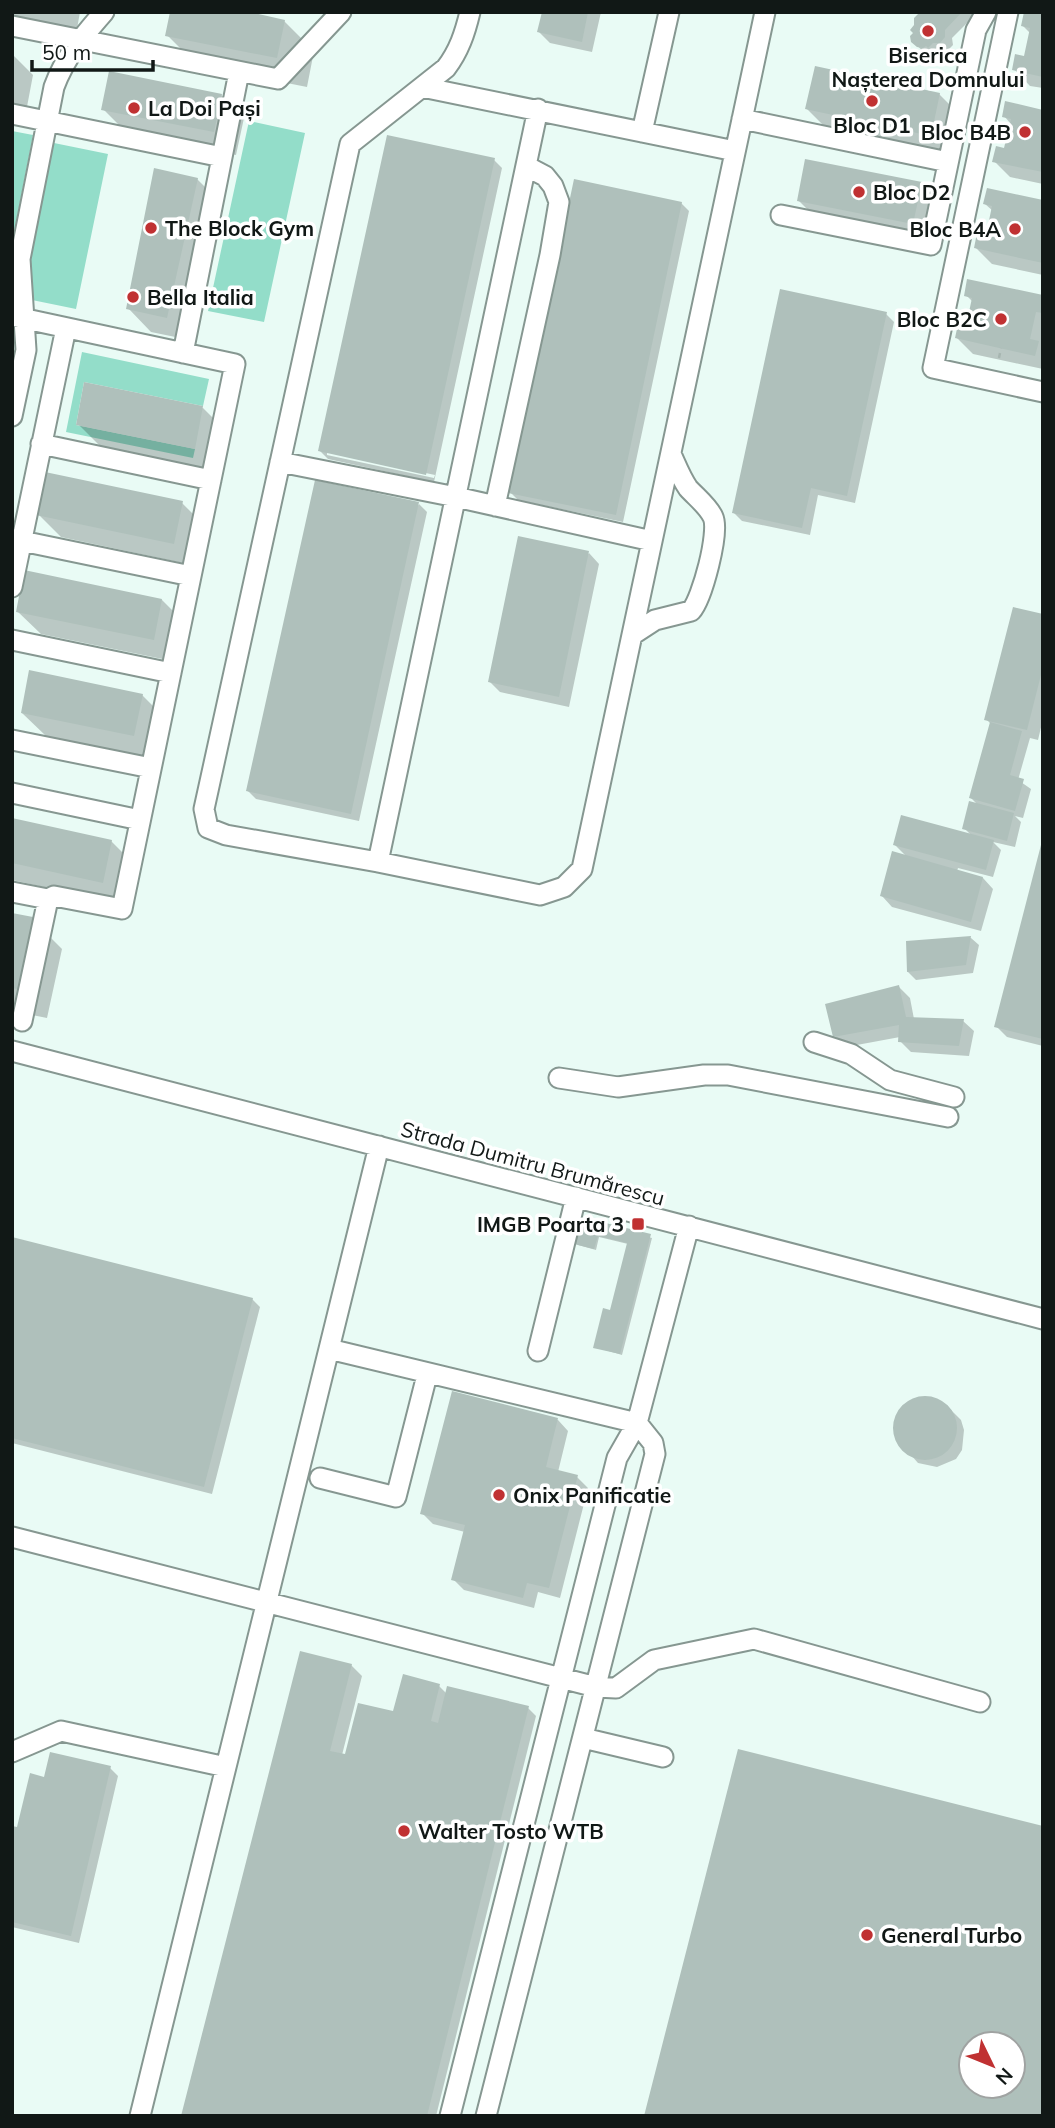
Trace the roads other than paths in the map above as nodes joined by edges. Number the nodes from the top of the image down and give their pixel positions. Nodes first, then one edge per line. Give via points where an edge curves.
1 (104, 12) edge
2 (341, 12) edge
3 (470, 12) edge
4 (669, 12) edge
5 (765, 12) edge
6 (986, 12) edge
7 (1008, 12) edge
8 (12, 26) edge
9 (79, 40) junction
10 (239, 72) junction
11 (422, 87) junction
12 (538, 109) junction
13 (12, 114) edge
14 (742, 119) junction
15 (46, 121) junction
16 (642, 132) junction
17 (735, 151) junction
18 (222, 157) junction
19 (948, 162) junction
20 (527, 166) junction
21 (780, 215) dead end
22 (18, 317) edge
23 (66, 328) junction
24 (183, 352) junction
25 (1043, 393) edge
26 (12, 416) edge
27 (41, 444) junction
28 (671, 454) junction
29 (280, 462) junction
30 (211, 480) junction
31 (456, 497) junction
32 (495, 506) junction
33 (17, 540) edge
34 (652, 541) junction
35 (191, 576) junction
36 (12, 587) edge
37 (632, 635) junction
38 (12, 640) edge
39 (171, 673) junction
40 (12, 740) edge
41 (151, 768) junction
42 (12, 793) edge
43 (140, 820) junction
44 (379, 862) junction
45 (12, 892) edge
46 (48, 899) junction
47 (22, 1021) dead end
48 (814, 1042) dead end
49 (12, 1051) edge
50 (559, 1077) dead end
51 (954, 1097) dead end
52 (948, 1117) dead end
53 (379, 1146) junction
54 (576, 1197) junction
55 (689, 1226) junction
56 (1043, 1319) edge
57 (329, 1349) junction
58 (538, 1350) dead end
59 (427, 1375) junction
60 (637, 1423) junction
61 (320, 1478) dead end
62 (12, 1537) edge
63 (267, 1601) junction
64 (561, 1677) junction
65 (596, 1687) junction
66 (980, 1702) dead end
67 (583, 1738) junction
68 (12, 1752) edge
69 (663, 1758) dead end
70 (226, 1768) junction
71 (140, 2116) edge
72 (450, 2116) edge
73 (486, 2116) edge

1 - 9 street
2 - 10 street via 278,79
3 - 11 street via 455,56
4 - 16 street
5 - 14 street
6 - 19 street via 976,30
7 - 25 street via 933,369
8 - 9 street
9 - 10 street
9 - 15 street via 59,72
10 - 18 street
11 - 12 street
11 - 29 street via 350,144
12 - 16 street
12 - 20 street
13 - 15 street
14 - 17 street
14 - 19 street
15 - 18 street
15 - 22 street via 20,259
16 - 17 street
17 - 28 street
18 - 24 street
19 - 21 street via 931,245
20 - 31 street
20 - 32 street via 545,176 559,202
22 - 23 street
22 - 26 street via 26,350
23 - 24 street
23 - 27 street
24 - 30 street via 235,364
27 - 30 street
27 - 33 street
28 - 34 street
28 - 37 street via 683,480 713,517 715,534 695,606 655,620
29 - 31 street
29 - 44 street via 204,809 208,828
30 - 35 street
31 - 32 street
31 - 44 street
32 - 34 street
33 - 35 street
33 - 36 street
34 - 37 street
35 - 39 street
37 - 44 street via 582,869 564,887 540,895
38 - 39 street
39 - 41 street
40 - 41 street
41 - 43 street
42 - 43 street
43 - 46 street via 122,909 54,896
45 - 46 street
46 - 47 street
48 - 51 street via 850,1054 890,1080
49 - 53 street, Strada Dumitru Brumărescu
50 - 52 street via 618,1087 728,1075
53 - 54 street, Strada Dumitru Brumărescu
53 - 57 street
54 - 55 street, Strada Dumitru Brumărescu
54 - 58 street
55 - 56 street, Strada Dumitru Brumărescu
55 - 60 street
57 - 59 street
57 - 63 street
59 - 60 street
59 - 61 street via 396,1497
60 - 64 street via 617,1458
60 - 65 street via 653,1443 655,1454
62 - 63 street
63 - 64 street
63 - 70 street
64 - 65 street
64 - 72 street
65 - 66 street via 616,1688 654,1660 754,1639
65 - 67 street
67 - 69 street
67 - 73 street
68 - 70 street via 61,1731
70 - 71 street

